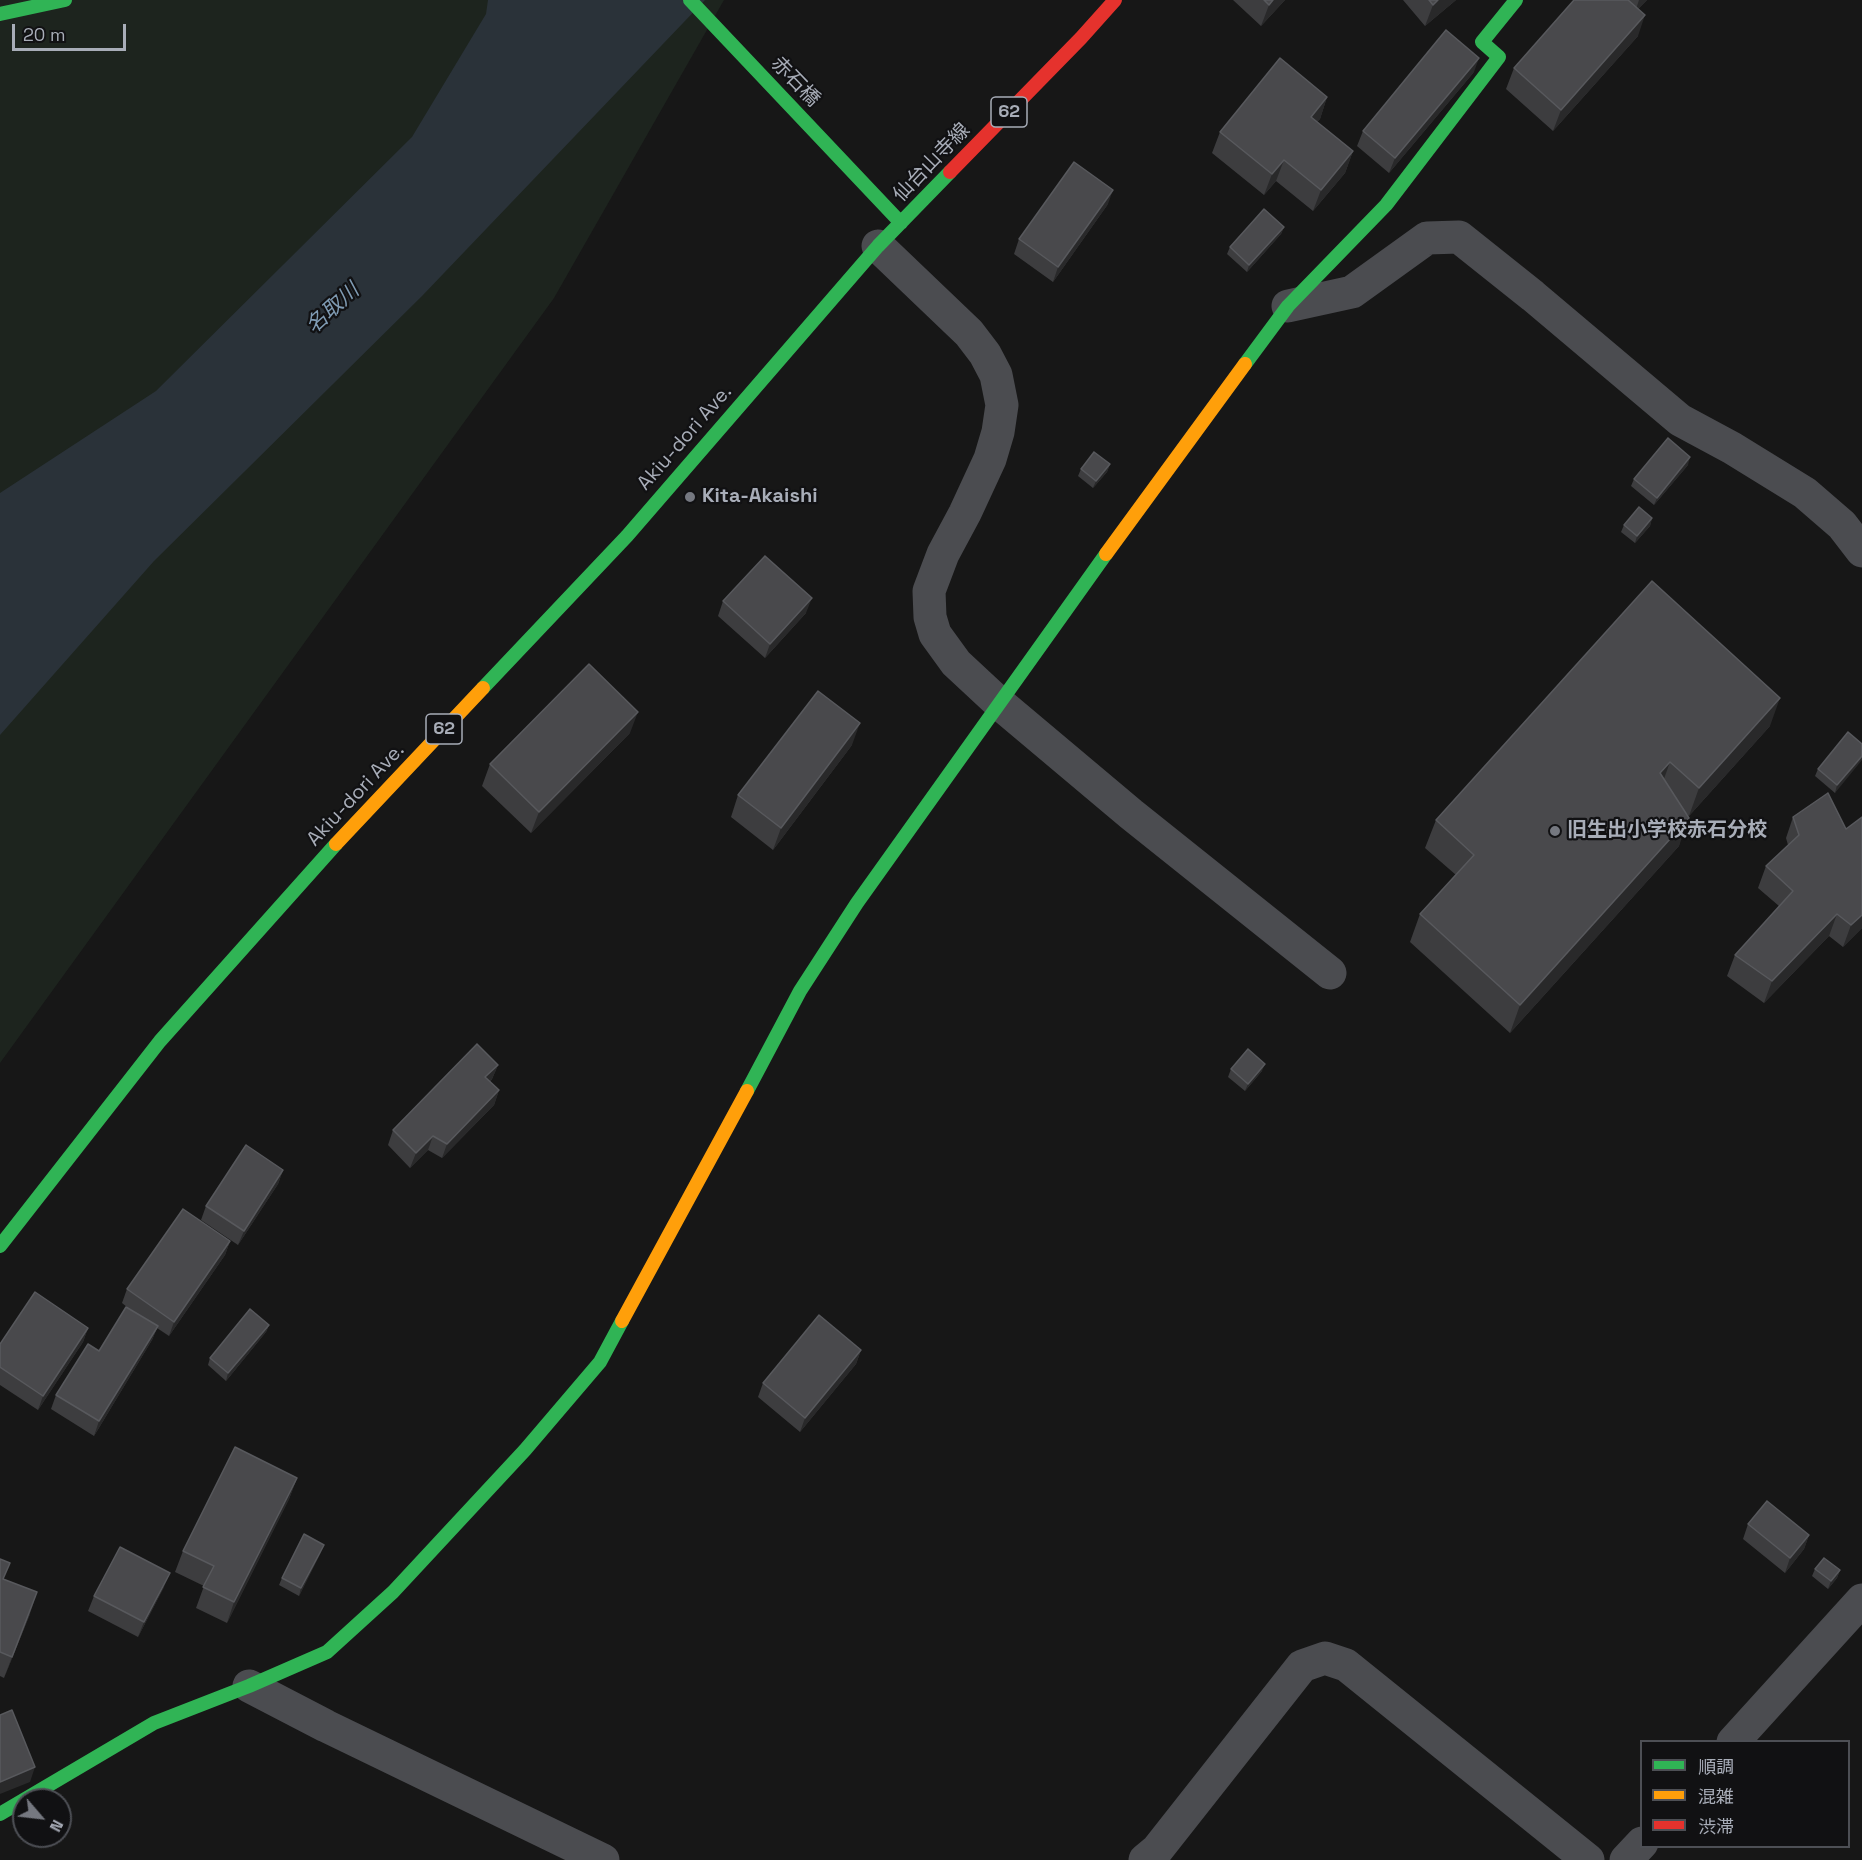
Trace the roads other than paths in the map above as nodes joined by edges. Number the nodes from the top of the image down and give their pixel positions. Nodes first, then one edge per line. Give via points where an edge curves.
1 (65, 0) edge
2 (690, 0) edge
3 (1115, 0) edge
4 (1516, 0) edge
5 (0, 14) edge
6 (901, 223) junction
7 (878, 246) junction
8 (1288, 306) junction
9 (1862, 551) edge
10 (999, 703) junction
11 (1330, 973) dead end
12 (0, 1246) edge
13 (1862, 1600) edge
14 (249, 1686) junction
15 (1735, 1740) edge
16 (0, 1814) edge
17 (1640, 1844) edge
18 (603, 1860) edge
19 (1145, 1860) edge
20 (1588, 1860) edge
21 (1626, 1860) edge

1 - 5 street
2 - 6 street, 赤石橋
3 - 6 street, 仙台山寺線 / 62
4 - 8 street via 1482,42 1499,57 1386,205
6 - 7 street, Akiu-dori Ave. / 62
7 - 10 street via 969,333 996,375 1002,405 990,459 929,591 935,634 956,663
7 - 12 street, Akiu-dori Ave. / 62 via 627,536 355,823 160,1041
8 - 9 street via 1352,292 1427,238 1459,237 1680,420 1805,493 1842,525
8 - 10 street
10 - 11 street
10 - 14 street via 857,903 800,991 600,1362 525,1450 393,1592 327,1652
13 - 15 street
14 - 16 street via 154,1723
14 - 18 street
17 - 21 street
19 - 20 street via 1157,1850 1302,1666 1325,1658 1346,1665

